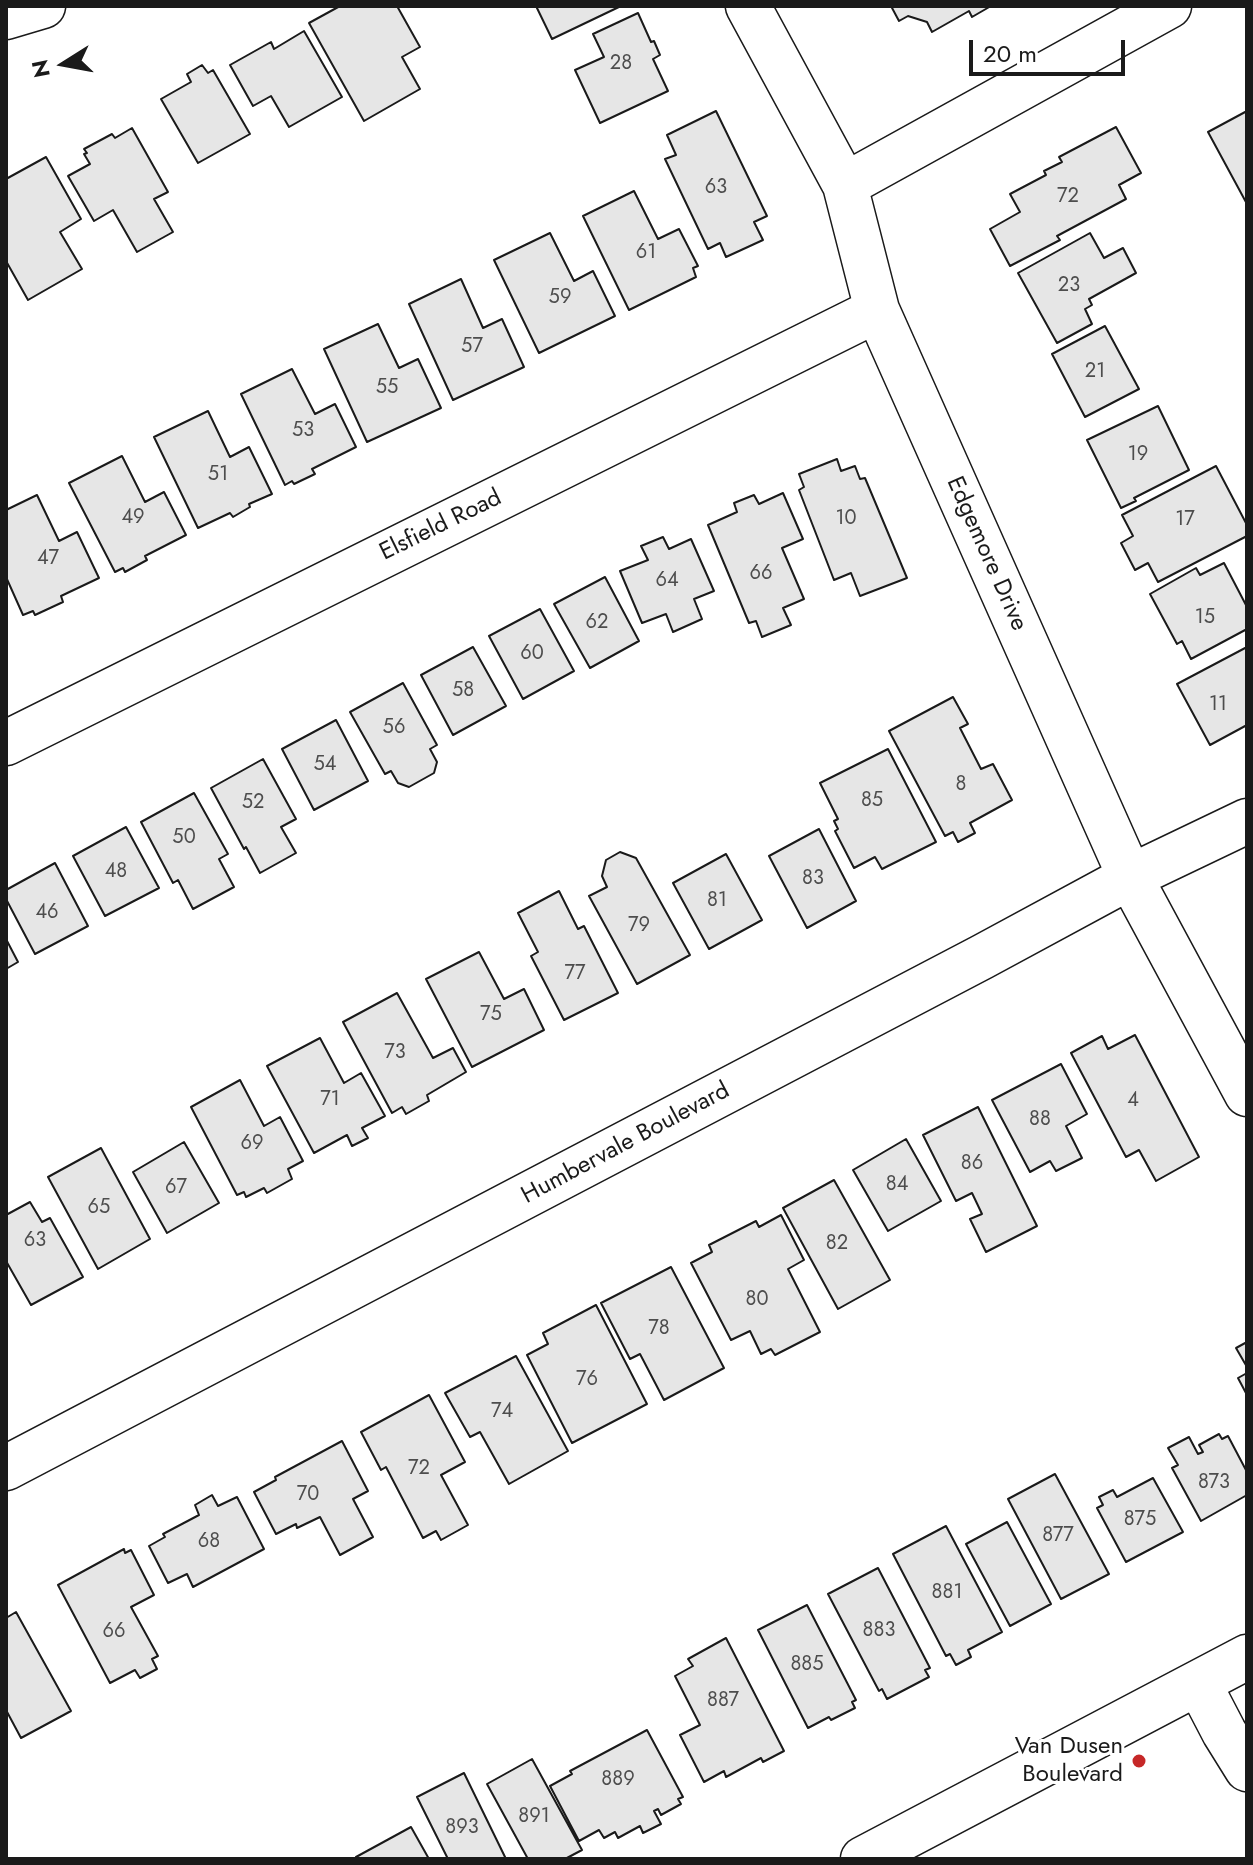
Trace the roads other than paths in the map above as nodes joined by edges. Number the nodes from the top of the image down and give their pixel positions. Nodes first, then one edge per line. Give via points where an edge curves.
1 (43, 6) edge
2 (748, 6) edge
3 (1169, 6) edge
4 (6, 17) edge
5 (845, 185) junction
6 (877, 310) junction
7 (6, 743) edge
8 (1247, 821) edge
9 (1130, 877) junction
10 (1247, 1094) edge
11 (6, 1468) edge
12 (1247, 1657) edge
13 (1199, 1684) junction
14 (1247, 1769) edge
15 (863, 1859) edge

1 - 4 street
2 - 5 street, Edgemore Drive
3 - 5 street
5 - 6 street, Edgemore Drive
6 - 7 street, Elsfield Road
6 - 9 street, Edgemore Drive
8 - 9 street, Humbervale Boulevard
9 - 10 street, Edgemore Drive
9 - 11 street, Humbervale Boulevard
12 - 13 street
13 - 14 street
13 - 15 street

